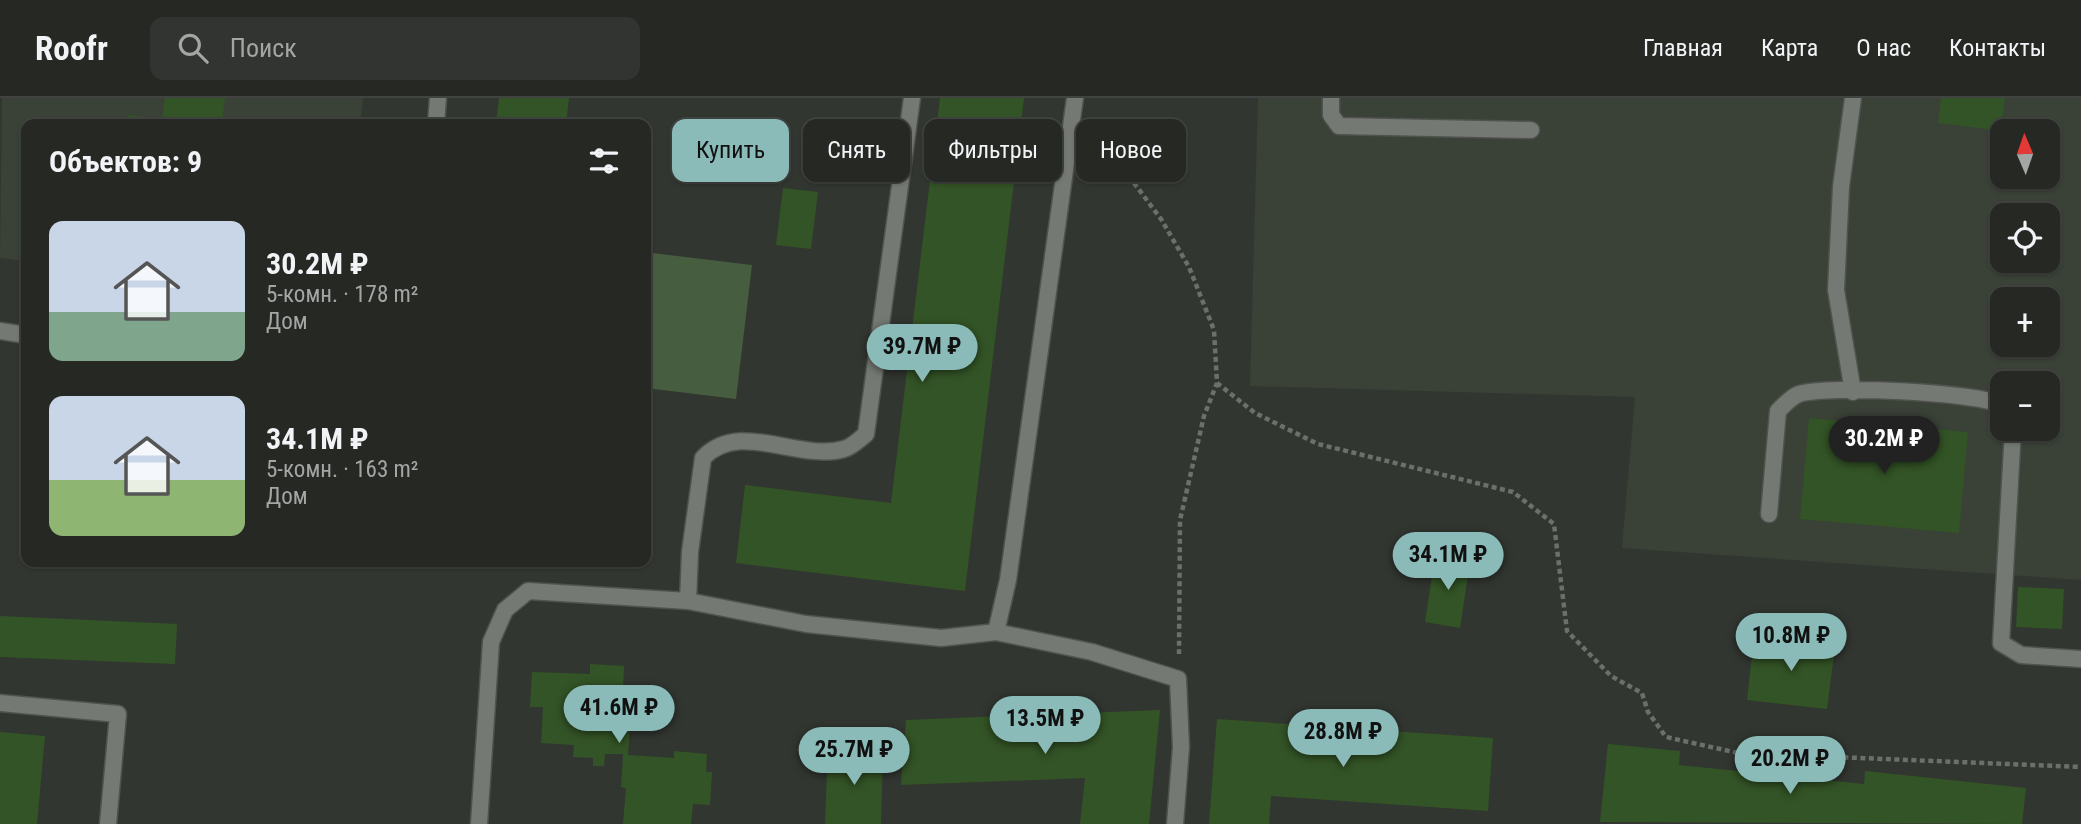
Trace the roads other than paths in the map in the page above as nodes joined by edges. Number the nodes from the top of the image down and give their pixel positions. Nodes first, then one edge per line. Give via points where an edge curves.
1 (438, 98) edge
2 (912, 98) edge
3 (1074, 98) edge
4 (1331, 98) edge
5 (1853, 98) edge
6 (436, 119) edge
7 (1531, 130) dead end
8 (0, 331) edge
9 (21, 334) edge
10 (1853, 392) junction
11 (1990, 403) edge
12 (2012, 441) edge
13 (1769, 514) dead end
14 (688, 601) junction
15 (996, 632) junction
16 (2081, 659) edge
17 (0, 703) edge
18 (108, 824) edge
19 (480, 824) edge
20 (1175, 824) edge

1 - 6 lane
2 - 14 lane via 866,434 846,449 820,452 735,440 712,448 703,458
3 - 15 lane via 1008,580
4 - 7 lane via 1331,115 1339,126
5 - 10 lane via 1841,187 1836,290
8 - 9 lane
10 - 11 lane via 1940,394
10 - 13 lane via 1796,395 1778,411
12 - 16 lane via 2001,643 2021,655
14 - 15 lane via 806,624 941,638
14 - 19 lane via 528,592 505,610 491,642
15 - 20 lane via 1092,652 1178,680 1181,747
17 - 18 lane via 118,714

